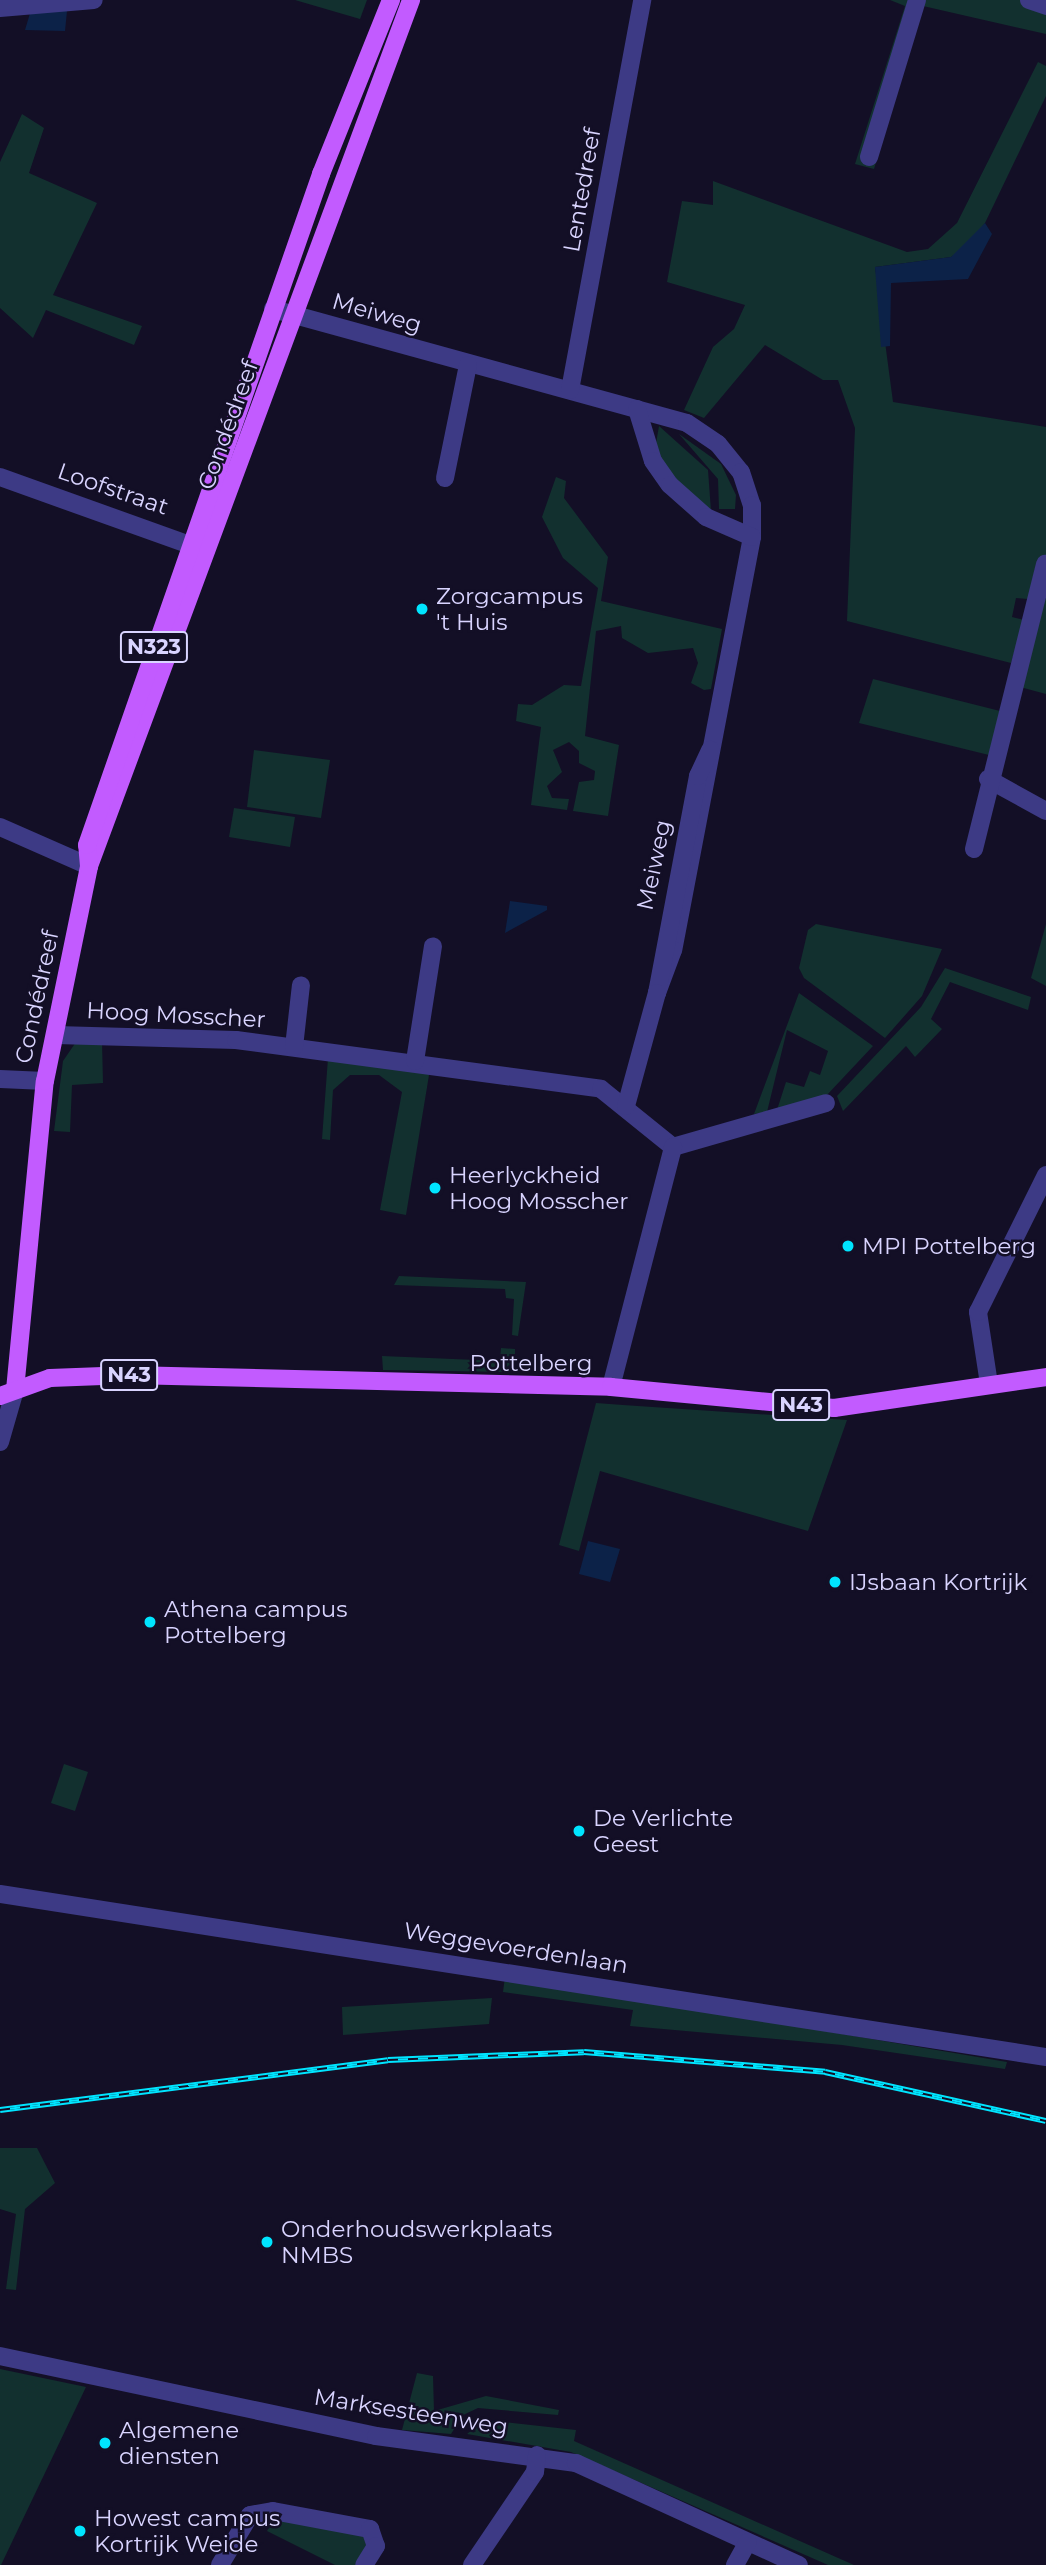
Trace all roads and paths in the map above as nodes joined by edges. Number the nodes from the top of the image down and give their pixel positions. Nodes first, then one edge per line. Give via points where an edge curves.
1 (94, 0) edge
2 (391, 0) edge
3 (411, 0) edge
4 (642, 0) edge
5 (917, 0) edge
6 (1028, 0) edge
7 (12, 5) edge
8 (1046, 6) edge
9 (869, 157) dead end
10 (273, 309) junction
11 (294, 315) junction
12 (468, 365) junction
13 (570, 390) junction
14 (637, 409) junction
15 (0, 477) edge
16 (445, 478) dead end
17 (752, 537) junction
18 (191, 541) junction
19 (207, 552) junction
20 (1045, 564) edge
21 (988, 779) junction
22 (1046, 811) edge
23 (0, 827) edge
24 (974, 849) dead end
25 (89, 866) junction
26 (433, 946) dead end
27 (300, 985) dead end
28 (56, 1035) junction
29 (294, 1047) junction
30 (415, 1061) junction
31 (0, 1079) edge
32 (45, 1081) junction
33 (826, 1104) dead end
34 (626, 1106) junction
35 (673, 1147) junction
36 (1046, 1175) edge
37 (1046, 1377) edge
38 (989, 1384) junction
39 (611, 1387) junction
40 (7, 1393) edge
41 (0, 1442) edge
42 (0, 1894) edge
43 (1046, 2057) edge
44 (0, 2356) edge
45 (537, 2455) junction
46 (748, 2542) junction
47 (220, 2565) edge
48 (364, 2565) edge
49 (472, 2565) edge
50 (735, 2565) edge
51 (799, 2565) edge

1 - 7 street
2 - 10 main road, Condédreef / N323 via 371,36
3 - 11 main road, Condédreef / N323
4 - 13 street, Lentedreef
5 - 9 street
6 - 8 street
10 - 11 street, Meiweg
10 - 18 main road, Condédreef / N323
11 - 12 street, Meiweg
11 - 19 main road, Condédreef / N323
12 - 13 street, Meiweg
12 - 16 street
13 - 14 street, Meiweg
14 - 17 street via 653,461 670,485 706,517
14 - 17 street, Meiweg via 687,423 733,460 752,505
15 - 18 street, Loofstraat
17 - 34 street, Meiweg via 710,750 698,776 657,993
18 - 19 street, Loofstraat
18 - 25 main road, Condédreef / N323 via 105,783 87,845
19 - 25 main road, Condédreef / N323
20 - 21 street
21 - 22 street
21 - 24 street
23 - 25 street
25 - 28 main road, Condédreef / N323
26 - 30 street
27 - 29 street, Hoog Mosscher
28 - 29 street, Hoog Mosscher
28 - 32 main road, Condédreef / N323
29 - 30 street, Hoog Mosscher
30 - 34 street, Hoog Mosscher via 601,1089
31 - 32 street
32 - 40 main road, Condédreef / N323
33 - 35 street
34 - 35 street, Hoog Mosscher
35 - 39 street
36 - 38 street via 978,1312
37 - 38 main road, Pottelberg / N43
38 - 39 main road, Pottelberg / N43 via 835,1408
39 - 40 main road, Pottelberg / N43 via 129,1375 50,1378
40 - 41 street
42 - 43 street, Weggevoerdenlaan
44 - 45 street, Marksesteenweg via 376,2436
45 - 46 street, Marksesteenweg via 576,2463
45 - 49 street via 535,2472
46 - 50 street
46 - 51 street, Marksesteenweg
47 - 48 street via 250,2515 273,2511 370,2529 376,2546

